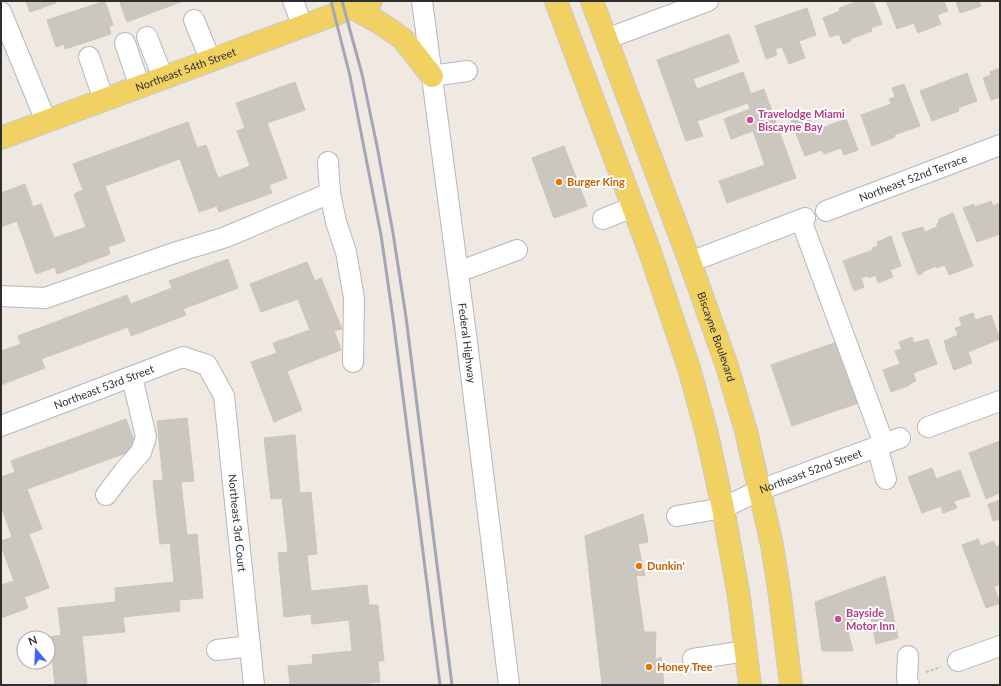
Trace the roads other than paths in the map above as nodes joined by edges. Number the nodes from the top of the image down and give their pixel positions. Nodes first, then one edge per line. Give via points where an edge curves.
1 (294, 1) edge
2 (422, 1) edge
3 (556, 1) edge
4 (592, 1) edge
5 (708, 1) edge
6 (362, 4) edge
7 (1, 12) edge
8 (194, 20) dead end
9 (303, 27) junction
10 (147, 37) dead end
11 (606, 38) junction
12 (125, 43) dead end
13 (89, 57) dead end
14 (211, 61) junction
15 (467, 71) dead end
16 (432, 76) junction
17 (163, 78) junction
18 (140, 87) junction
19 (104, 100) junction
20 (46, 121) junction
21 (1, 138) edge
22 (1000, 145) edge
23 (328, 162) dead end
24 (330, 193) junction
25 (633, 207) junction
26 (826, 211) dead end
27 (603, 219) dead end
28 (517, 250) dead end
29 (690, 262) junction
30 (458, 272) junction
31 (1, 295) edge
32 (353, 362) dead end
33 (207, 365) joint
34 (132, 377) junction
35 (1000, 401) edge
36 (1, 426) edge
37 (928, 427) dead end
38 (887, 443) junction
39 (886, 479) dead end
40 (760, 490) junction
41 (106, 496) dead end
42 (723, 508) junction
43 (677, 516) dead end
44 (250, 646) junction
45 (1000, 646) edge
46 (217, 650) dead end
47 (746, 650) junction
48 (908, 656) dead end
49 (693, 659) dead end
50 (958, 661) road end
51 (906, 681) edge
52 (254, 685) edge
53 (509, 685) edge
54 (750, 685) edge
55 (791, 685) edge

1 - 9 street
2 - 16 street, Federal Highway
3 - 25 main road
4 - 11 main road, Biscayne Boulevard
5 - 11 street
6 - 9 main road, Northeast 54th Street
6 - 16 main road via 380,23 403,40
7 - 20 street
8 - 14 street
9 - 14 main road, Northeast 54th Street
10 - 17 street
11 - 29 main road, Biscayne Boulevard
12 - 18 street
13 - 19 street
14 - 17 main road, Northeast 54th Street
15 - 16 street
16 - 30 street, Federal Highway
17 - 18 main road, Northeast 54th Street
18 - 19 main road, Northeast 54th Street
19 - 20 main road, Northeast 54th Street
20 - 21 main road, Northeast 54th Street
22 - 26 street, Northeast 52nd Terrace
23 - 24 street
24 - 31 street via 226,237 45,298
24 - 32 street via 346,252 354,298
25 - 27 street
25 - 42 main road via 689,368
28 - 30 street
29 - 38 street via 803,219
29 - 40 main road, Biscayne Boulevard via 727,366
30 - 53 street, Federal Highway
33 - 34 street, Northeast 53rd Street via 183,357
33 - 44 street, Northeast 3rd Court via 224,396
34 - 36 street, Northeast 53rd Street
34 - 41 street via 146,437 141,452 124,470
35 - 37 street
38 - 39 street
38 - 40 street, Northeast 52nd Street
40 - 42 street, Northeast 52nd Street
40 - 55 main road, Biscayne Boulevard via 780,596
42 - 43 street, Northeast 52nd Street
42 - 47 main road
44 - 46 street
44 - 52 street, Northeast 3rd Court
45 - 50 street
47 - 49 street
47 - 54 main road
48 - 51 street

